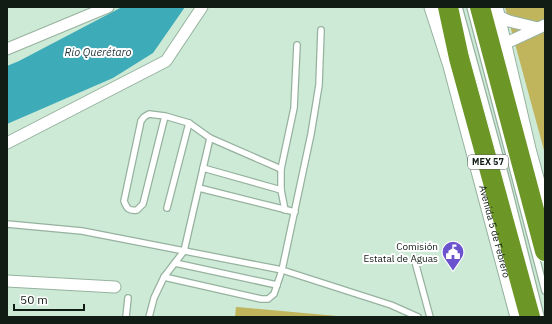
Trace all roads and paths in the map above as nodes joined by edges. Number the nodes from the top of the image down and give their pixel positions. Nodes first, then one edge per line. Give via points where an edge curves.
1 (108, 7) edge
2 (202, 7) edge
3 (432, 7) edge
4 (440, 7) edge
5 (459, 7) edge
6 (470, 7) edge
7 (480, 7) edge
8 (497, 11) edge
9 (446, 16) edge
10 (541, 26) edge
11 (321, 30) dead end
12 (504, 44) junction
13 (296, 45) dead end
14 (7, 49) edge
15 (463, 113) junction
16 (165, 116) junction
17 (510, 118) junction
18 (189, 123) junction
19 (210, 138) junction
20 (7, 143) edge
21 (203, 168) junction
22 (281, 169) junction
23 (491, 174) junction
24 (200, 188) junction
25 (281, 190) junction
26 (167, 208) dead end
27 (284, 210) junction
28 (545, 211) edge
29 (295, 212) junction
30 (7, 224) edge
31 (510, 243) junction
32 (184, 251) junction
33 (545, 251) edge
34 (414, 258) dead end
35 (175, 263) junction
36 (282, 270) junction
37 (164, 277) junction
38 (7, 282) edge
39 (277, 285) junction
40 (115, 287) dead end
41 (545, 291) edge
42 (128, 298) dead end
43 (126, 317) edge
44 (149, 317) edge
45 (418, 317) edge
46 (430, 317) edge
47 (519, 317) edge
48 (530, 317) edge
49 (541, 317) edge

1 - 14 street
2 - 20 street via 166,61
3 - 15 main road, Avenida 5 de Febrero
4 - 9 main road
5 - 49 lane
6 - 41 lane
7 - 17 highway, MEX 57
8 - 10 street via 510,21
8 - 12 main road
9 - 23 highway, Avenida 5 de Febrero / MEX 57
10 - 12 street
11 - 29 lane via 319,85
12 - 28 main road
13 - 22 lane via 294,108
15 - 23 highway
15 - 47 main road, Avenida 5 de Febrero
16 - 16 lane via 142,204 137,210 130,211 124,201 141,121 149,114
16 - 18 lane
17 - 28 highway
17 - 33 highway, MEX 57
18 - 19 lane
18 - 26 lane
19 - 21 lane
19 - 22 lane
21 - 24 lane
21 - 25 lane
22 - 25 lane
23 - 31 highway, Avenida 5 de Febrero / MEX 57
24 - 27 lane
24 - 32 lane
25 - 27 lane
27 - 29 lane
29 - 36 lane
30 - 32 lane via 82,231
31 - 47 highway
31 - 48 highway, Avenida 5 de Febrero / MEX 57
32 - 35 lane
32 - 36 lane
34 - 46 lane
35 - 37 lane
35 - 39 lane
36 - 39 lane
36 - 45 lane via 391,305
37 - 39 lane via 261,299 268,299 274,294
37 - 44 lane
38 - 40 street
42 - 43 lane

